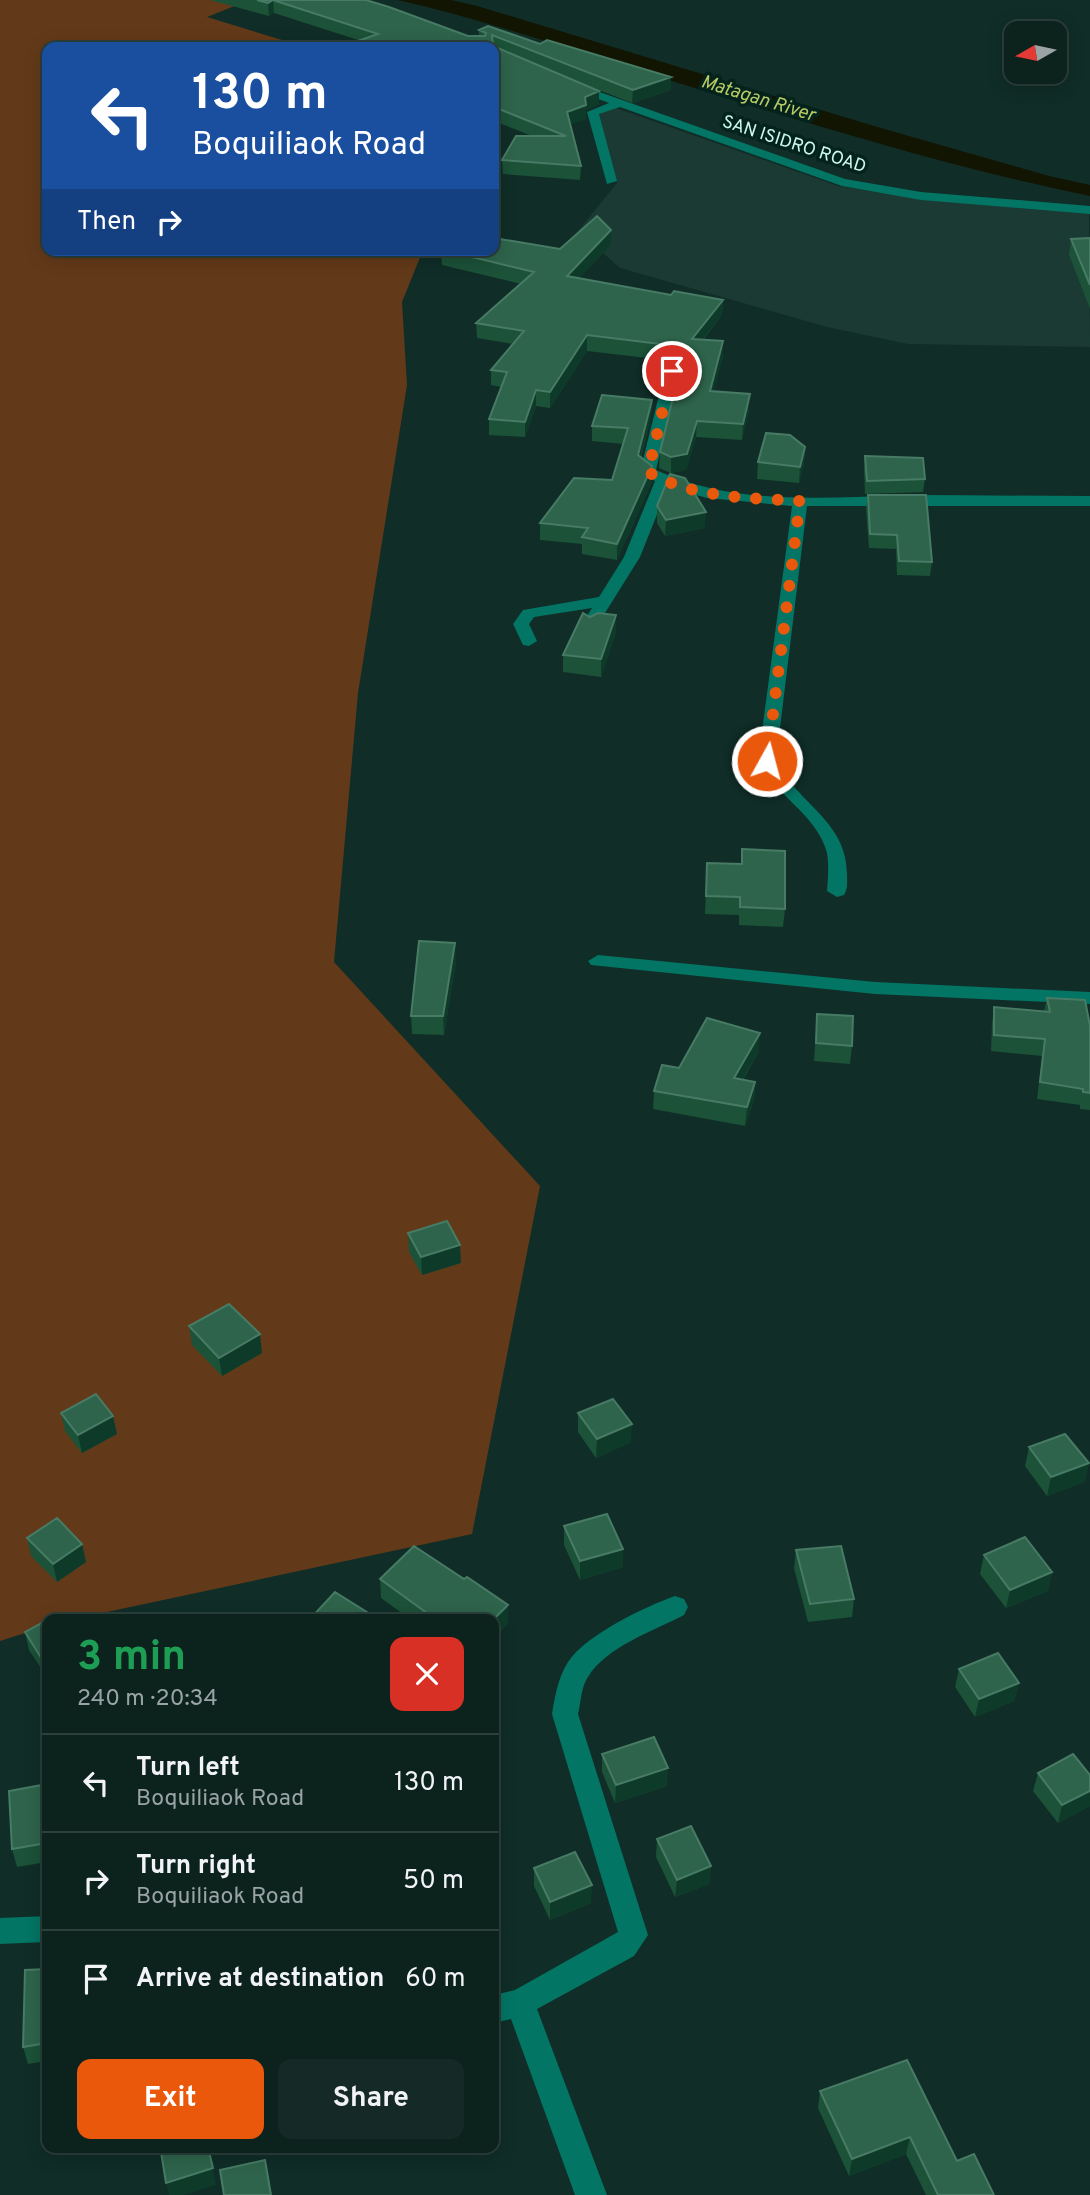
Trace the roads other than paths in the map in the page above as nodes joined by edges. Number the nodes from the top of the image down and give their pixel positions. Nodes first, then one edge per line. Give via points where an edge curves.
1 (557, 79) edge
2 (617, 104) junction
3 (611, 181) dead end
4 (1090, 210) edge
5 (672, 371) dead end
6 (663, 481) junction
7 (800, 501) junction
8 (1090, 501) edge
9 (604, 601) junction
10 (589, 626) edge
11 (530, 641) dead end
12 (837, 891) dead end
13 (598, 961) dead end
14 (1090, 998) edge
15 (675, 1607) dead end
16 (42, 1929) edge
17 (0, 1931) edge
18 (507, 2006) edge
19 (591, 2195) edge

1 - 2 street, SAN ISIDRO ROAD
2 - 3 street via 593,112
2 - 4 street, SAN ISIDRO ROAD via 842,182 921,196
5 - 6 street via 648,472
6 - 7 street via 721,495
6 - 9 street via 632,556
7 - 8 street
7 - 12 street via 767,761 771,774 806,810 835,851
9 - 10 street
9 - 11 street via 529,613 521,624
13 - 14 street via 875,988
15 - 18 street via 590,1656 578,1669 565,1714 633,1935 624,1946
16 - 17 street
18 - 19 street

